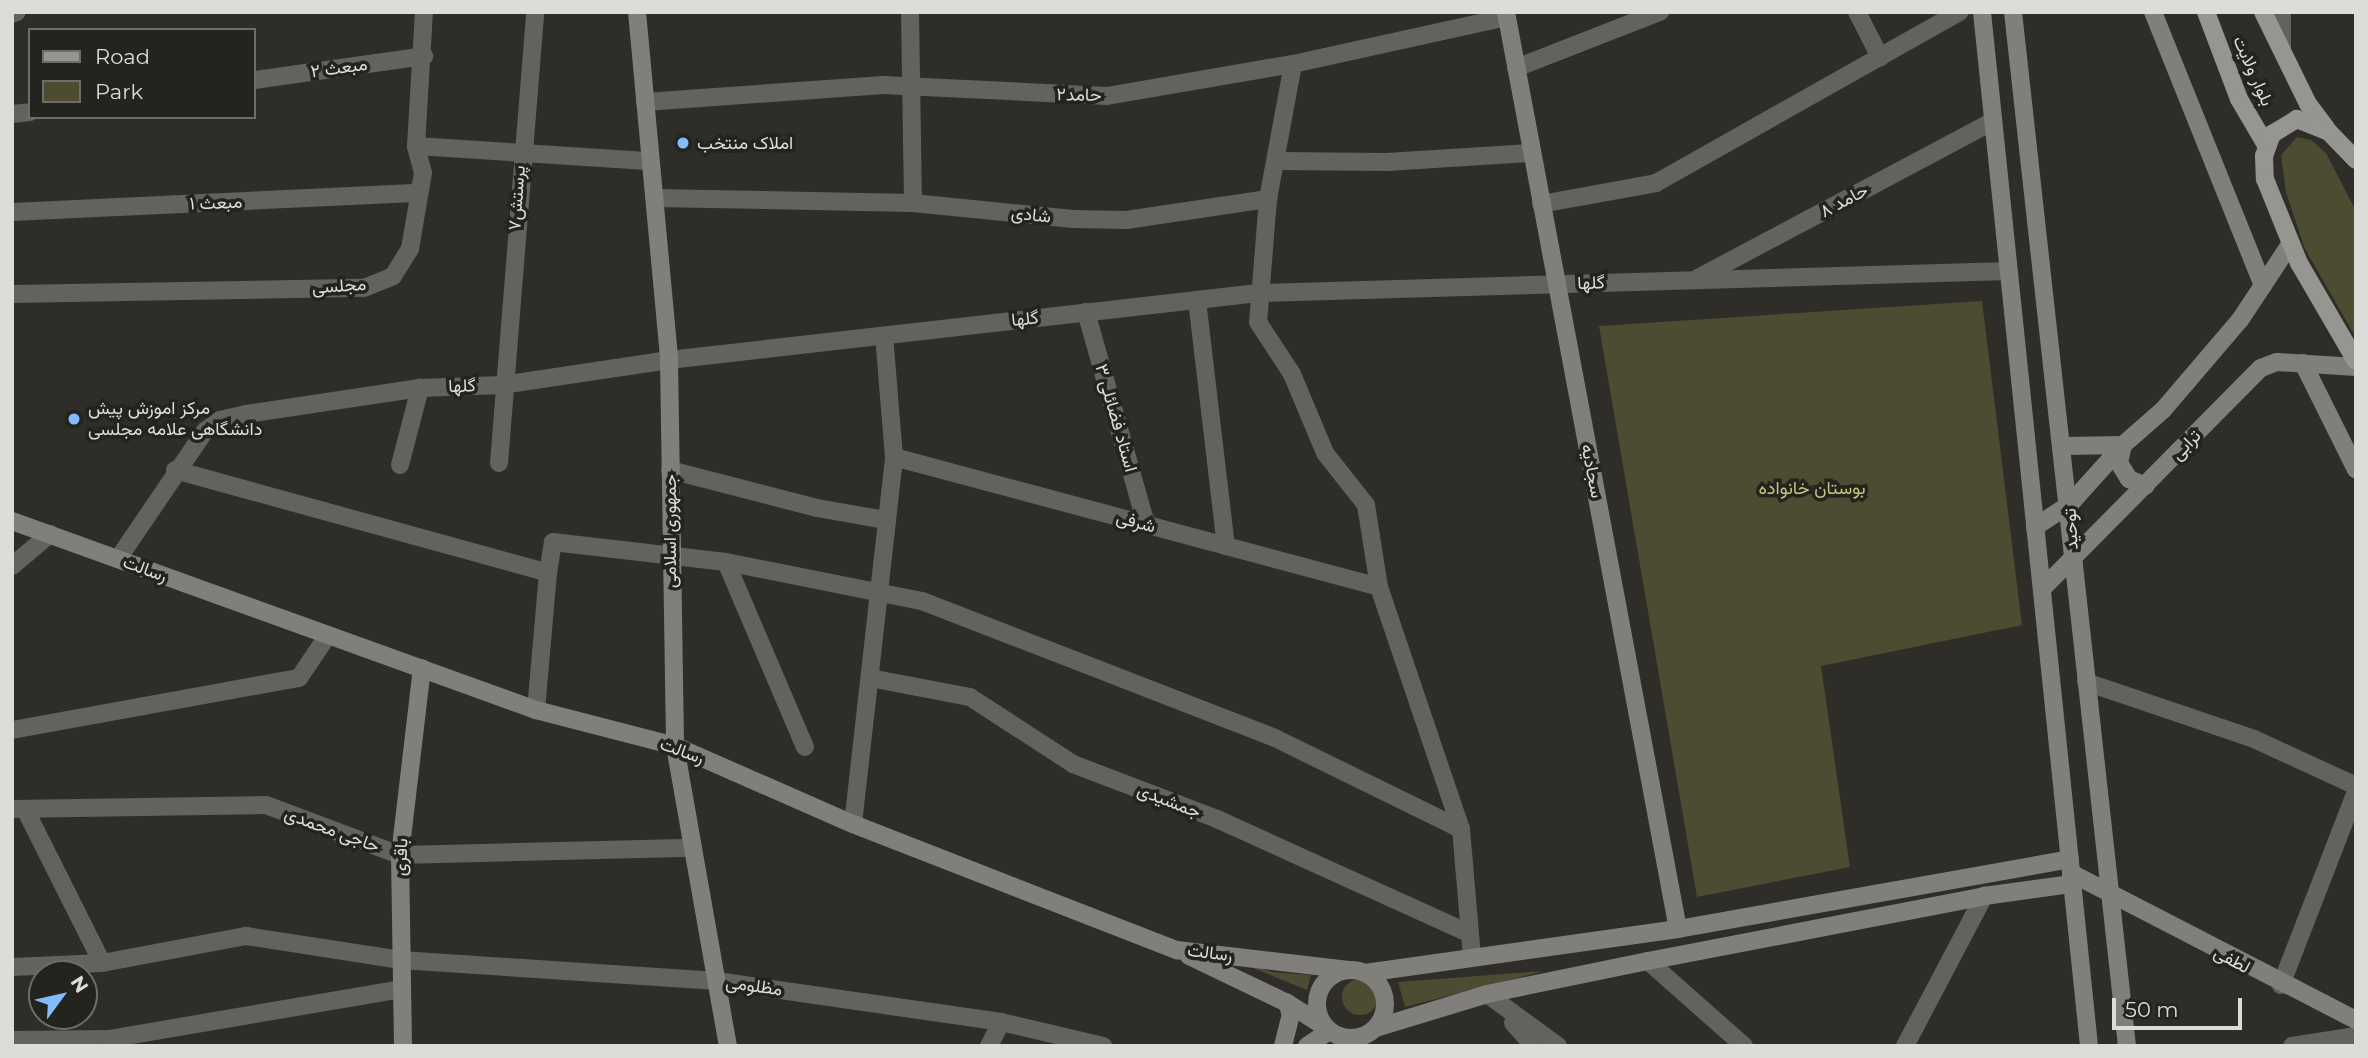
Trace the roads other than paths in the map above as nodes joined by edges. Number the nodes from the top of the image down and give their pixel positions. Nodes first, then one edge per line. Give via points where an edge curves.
1 (17, 12) edge
2 (424, 12) edge
3 (535, 12) edge
4 (637, 12) edge
5 (910, 12) edge
6 (1660, 12) edge
7 (1857, 12) edge
8 (1960, 12) edge
9 (1982, 12) edge
10 (2013, 12) edge
11 (2153, 12) edge
12 (2206, 12) edge
13 (2263, 12) edge
14 (2282, 12) edge
15 (12, 14) edge
16 (1506, 15) edge
17 (2282, 51) junction
18 (424, 56) junction
19 (1880, 57) junction
20 (1293, 64) junction
21 (1516, 68) junction
22 (256, 80) edge
23 (912, 88) junction
24 (645, 102) junction
25 (1993, 121) junction
26 (2330, 133) junction
27 (2356, 144) edge
28 (2266, 145) junction
29 (416, 146) junction
30 (520, 152) junction
31 (1532, 153) junction
32 (2356, 160) edge
33 (651, 161) junction
34 (1278, 161) junction
35 (420, 193) junction
36 (654, 198) junction
37 (1268, 199) junction
38 (913, 203) junction
39 (1541, 204) junction
40 (12, 212) edge
41 (2291, 243) junction
42 (2009, 271) junction
43 (1695, 280) junction
44 (1557, 284) junction
45 (2263, 286) junction
46 (1258, 293) junction
47 (12, 294) edge
48 (1197, 300) junction
49 (1086, 312) junction
50 (884, 335) junction
51 (669, 360) junction
52 (2356, 361) edge
53 (2303, 363) junction
54 (2356, 367) edge
55 (502, 385) junction
56 (420, 388) junction
57 (2123, 445) junction
58 (2063, 446) junction
59 (894, 457) junction
60 (499, 463) dead end
61 (400, 465) dead end
62 (175, 470) junction
63 (670, 470) junction
64 (2356, 470) edge
65 (2146, 486) junction
66 (2070, 504) junction
67 (886, 520) junction
68 (12, 521) edge
69 (1146, 524) junction
70 (2035, 527) junction
71 (50, 534) junction
72 (1226, 546) junction
73 (670, 555) junction
74 (118, 559) junction
75 (2073, 561) junction
76 (726, 562) junction
77 (12, 566) edge
78 (548, 573) junction
79 (1379, 587) junction
80 (2042, 589) junction
81 (878, 592) junction
82 (328, 635) junction
83 (422, 668) junction
84 (870, 678) junction
85 (2086, 681) junction
86 (536, 710) junction
87 (12, 730) edge
88 (675, 746) junction
89 (805, 747) dead end
90 (2356, 786) edge
91 (2356, 792) edge
92 (18, 809) edge
93 (853, 824) junction
94 (1461, 829) junction
95 (693, 848) junction
96 (400, 855) junction
97 (2071, 872) junction
98 (1984, 896) junction
99 (2110, 896) junction
100 (1678, 929) junction
101 (1468, 933) junction
102 (1177, 950) junction
103 (1472, 957) junction
104 (401, 960) junction
105 (1648, 961) junction
106 (102, 964) junction
107 (12, 967) edge
108 (1358, 971) junction
109 (716, 981) junction
110 (2281, 985) junction
111 (400, 989) junction
112 (1487, 994) junction
113 (1287, 1003) junction
114 (2356, 1020) edge
115 (1001, 1022) junction
116 (1376, 1028) junction
117 (2356, 1036) edge
118 (1320, 1038) edge
119 (12, 1040) edge
120 (1358, 1042) edge
121 (403, 1046) edge
122 (728, 1046) edge
123 (989, 1046) edge
124 (1103, 1046) edge
125 (1283, 1046) edge
126 (1534, 1046) edge
127 (1558, 1046) edge
128 (1744, 1046) edge
129 (1905, 1046) edge
130 (2089, 1046) edge
131 (2127, 1046) edge
132 (2292, 1046) edge

1 - 15 street
2 - 18 street, مجلسی
3 - 30 street, پرستش۷
4 - 24 street, جمهوری اسلامی
5 - 23 street
6 - 21 street
7 - 19 street
8 - 19 street
9 - 25 street, توحید
10 - 58 street, توحید
11 - 45 street
12 - 28 main road, بلوار ولایت via 2239,99
13 - 17 main road, بلوار ولایت
14 - 17 street
16 - 20 street, حامد۲
16 - 21 street, سجادیه
17 - 26 main road, بلوار ولایت via 2308,104
18 - 22 street, مبعث ۲
18 - 29 street, مجلسی
19 - 39 street via 1656,183
20 - 23 street, حامد۲ via 1107,96
20 - 34 street
21 - 31 street, سجادیه
23 - 24 street, حامد۲ via 883,85
23 - 38 street
24 - 33 street, جمهوری اسلامی
25 - 42 street, توحید
25 - 43 street, حامد ۸
26 - 27 main road
26 - 28 main road via 2297,119 2272,134
26 - 32 main road, بلوار ولایت
28 - 41 main road via 2265,179
29 - 30 street
29 - 35 street, مجلسی via 423,173
30 - 33 street
30 - 55 street, پرستش۷
31 - 34 street via 1387,162
31 - 39 street, سجادیه
33 - 36 street, جمهوری اسلامی
34 - 37 street
35 - 40 street, مبعث ۱
35 - 47 street, مجلسی via 410,249 393,276 364,288
36 - 38 street, شادی
36 - 51 street, جمهوری اسلامی
37 - 38 street, شادی via 1126,220
37 - 46 street
39 - 44 street, سجادیه
41 - 45 street
41 - 52 main road via 2320,305
42 - 43 street, گلها
42 - 70 street, توحید
43 - 44 street, گلها
44 - 46 street, گلها
44 - 100 street, سجادیه
45 - 57 street via 2171,400
46 - 48 street, گلها
46 - 79 street via 1258,322 1292,374 1325,453 1366,505
48 - 49 street, گلها
48 - 72 street
49 - 50 street, گلها
49 - 69 street, استاد فضائلی ۳
50 - 51 street, گلها
50 - 59 street
51 - 55 street, گلها
51 - 63 street, جمهوری اسلامی
53 - 54 street, ترابی
53 - 64 street
53 - 65 street, ترابی via 2277,362 2261,368
55 - 56 street, گلها
55 - 60 street, پرستش۷
56 - 61 street
56 - 62 street, گلها via 220,420 205,431
57 - 58 street
57 - 65 street via 2119,463 2129,479
57 - 66 street
58 - 66 street, توحید
59 - 67 street
59 - 69 street, شرفی
62 - 74 street, گلها
62 - 78 street
63 - 67 street via 817,508
63 - 73 street, جمهوری اسلامی
65 - 75 street, ترابی
66 - 70 street
66 - 75 street, توحید
67 - 81 street
68 - 71 street, رسالت
69 - 72 street, شرفی
70 - 80 street, توحید
71 - 74 street, رسالت
71 - 77 street
72 - 79 street, شرفی
73 - 76 street
73 - 78 street via 553,542
73 - 88 street, جمهوری اسلامی
74 - 82 street, رسالت
75 - 80 street, ترابی
75 - 85 street, توحید
76 - 81 street
76 - 89 street
78 - 86 street
79 - 94 street
80 - 97 street, توحید
81 - 84 street
81 - 94 street via 922,601 1275,738
82 - 83 street, رسالت
82 - 87 street via 299,678
83 - 86 street, رسالت
83 - 96 street, باقری
84 - 93 street
84 - 101 street, جمشیدی via 970,697 1073,764 1217,819
85 - 90 street via 2254,740
85 - 99 street, توحید
86 - 88 street, رسالت
88 - 93 street, رسالت
88 - 95 street, جمهوری اسلامی
91 - 110 street
92 - 96 street, حاجی محمدی via 266,805
92 - 106 street
93 - 102 street, رسالت
94 - 101 street
95 - 96 street, حاجی محمدی
95 - 109 street, جمهوری اسلامی
96 - 104 street, باقری
97 - 98 street
97 - 99 street, لطفی
97 - 100 street
97 - 130 street, توحید
98 - 105 street
98 - 129 street
99 - 110 street, لطفی
99 - 131 street, توحید
100 - 103 street
101 - 103 street
102 - 108 street, رسالت
102 - 113 street
103 - 108 street
104 - 106 street, مظلومی via 246,936
104 - 109 street, مظلومی
104 - 111 street, باقری
105 - 112 street
105 - 128 street
106 - 107 street, مظلومی
108 - 116 street via 1374,979 1384,997
108 - 118 street via 1332,975 1320,989
109 - 115 street, مظلومی
109 - 122 street, جمهوری اسلامی
110 - 114 street, لطفی
111 - 119 street via 109,1039
111 - 121 street, باقری
112 - 116 street
112 - 126 street
112 - 127 street
113 - 118 street
113 - 125 street via 1291,1016
115 - 123 street
115 - 124 street, مظلومی
116 - 120 street
117 - 132 street
118 - 120 street

